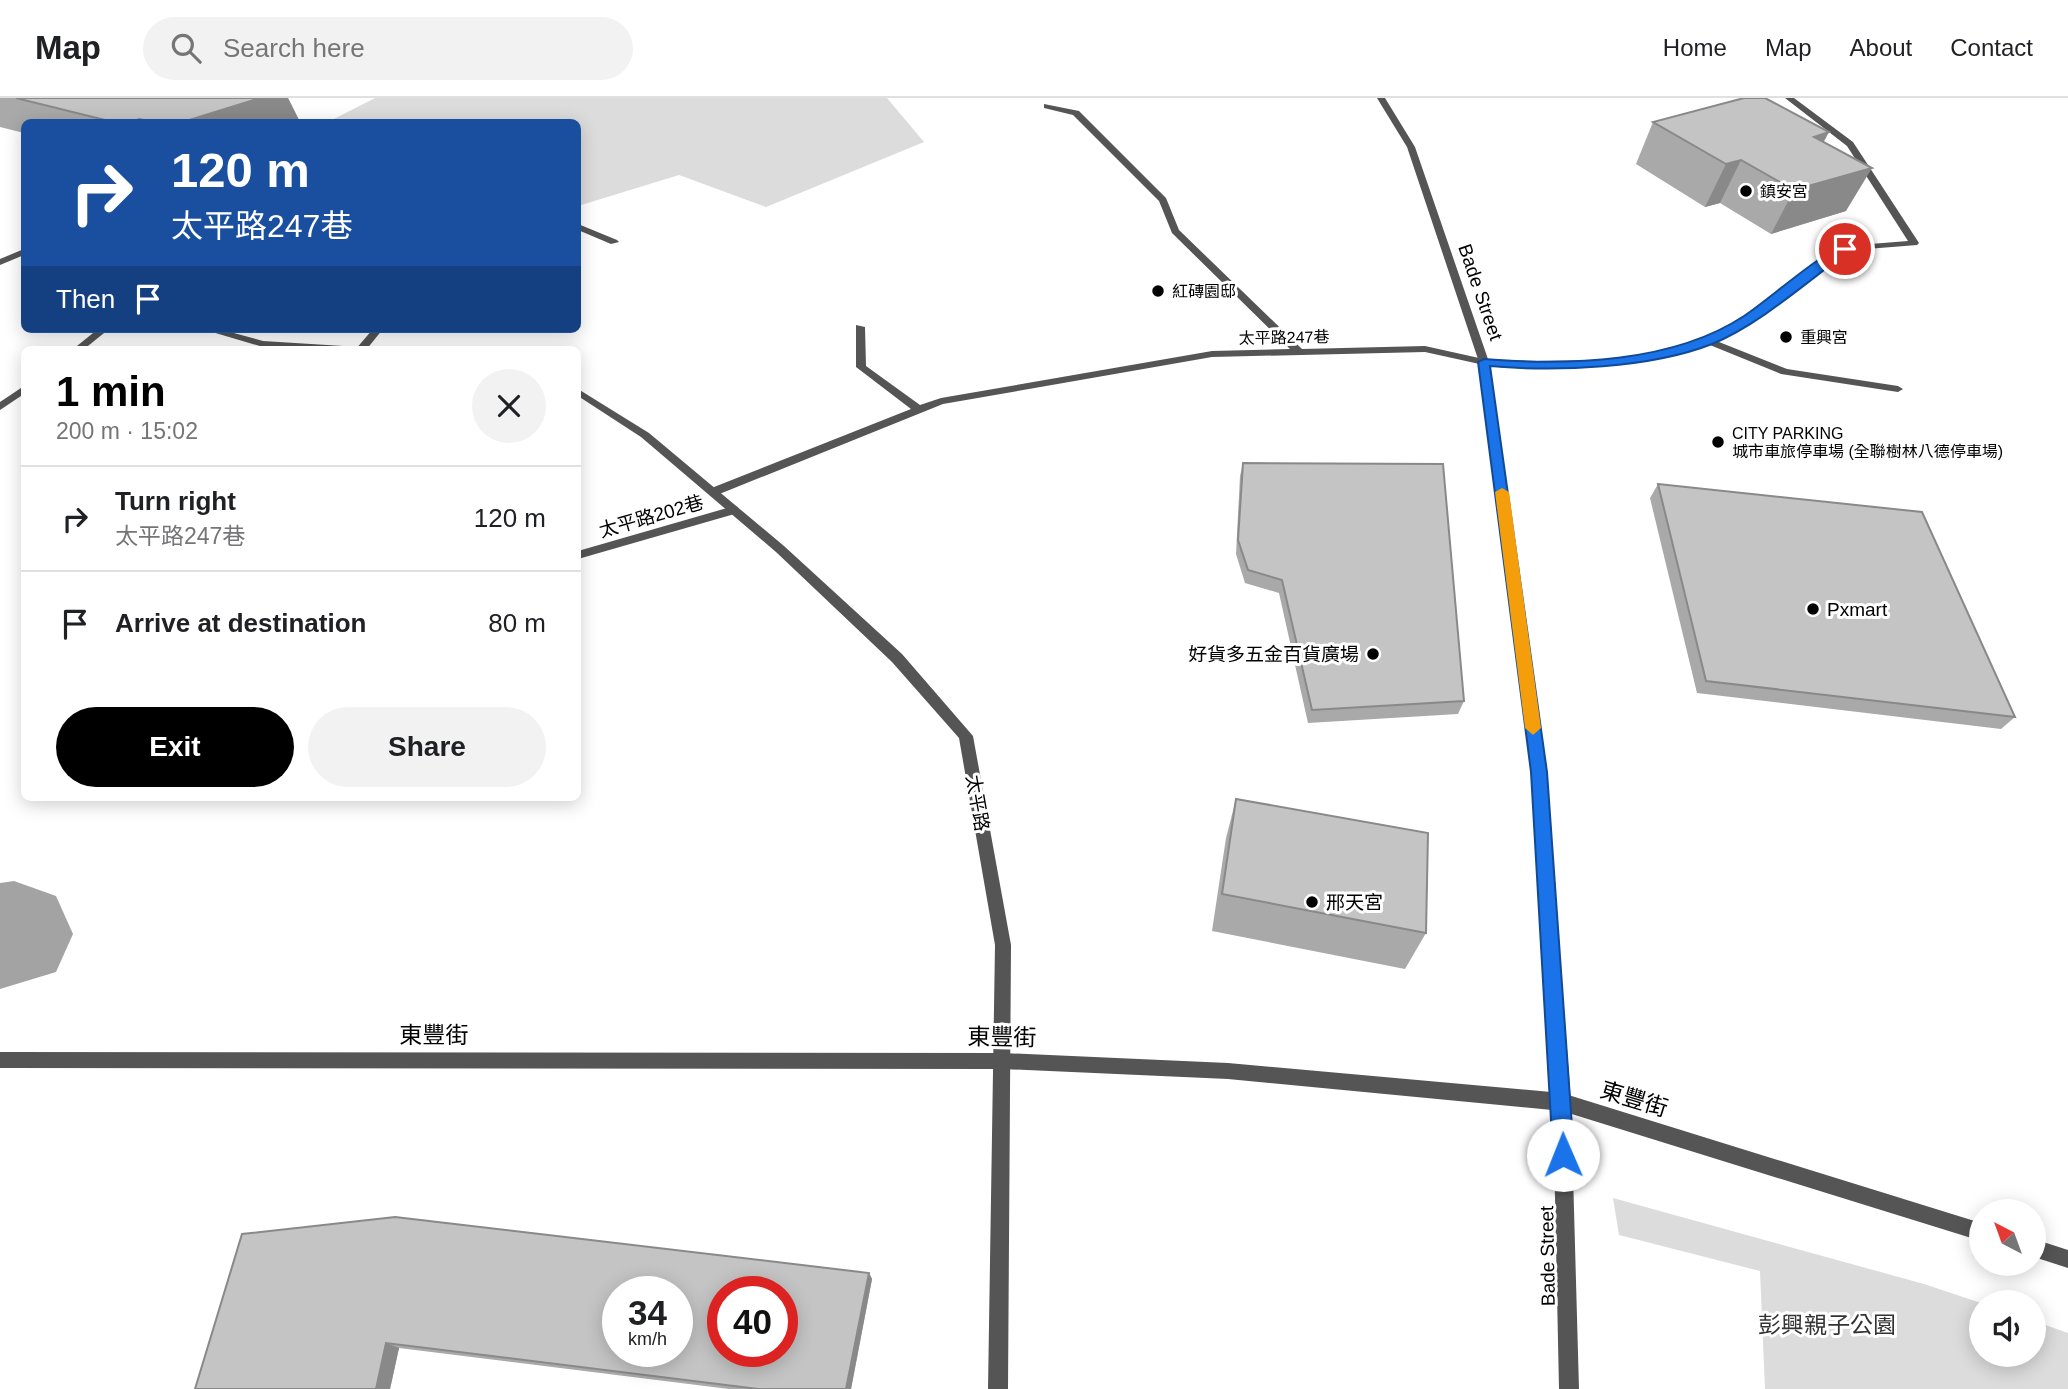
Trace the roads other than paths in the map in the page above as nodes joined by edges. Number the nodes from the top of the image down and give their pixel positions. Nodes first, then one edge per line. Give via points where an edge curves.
1 (1381, 98) edge
2 (1789, 98) edge
3 (1047, 106) dead end
4 (581, 228) edge
5 (614, 242) dead end
6 (21, 253) edge
7 (0, 262) edge
8 (860, 327) dead end
9 (99, 333) edge
10 (222, 333) edge
11 (1709, 341) junction
12 (82, 346) edge
13 (295, 346) edge
14 (1299, 352) junction
15 (1484, 362) junction
16 (1898, 389) dead end
17 (21, 391) edge
18 (581, 394) edge
19 (0, 407) edge
20 (919, 411) junction
21 (713, 492) junction
22 (733, 510) junction
23 (581, 554) edge
24 (0, 1060) edge
25 (1002, 1061) junction
26 (1562, 1102) junction
27 (1969, 1228) edge
28 (2046, 1252) edge
29 (2068, 1259) edge
30 (998, 1389) edge
31 (1569, 1389) edge

1 - 15 street, Bade Street via 1411,147
2 - 11 street, 太平路247巷 via 1850,144 1914,243 1845,249
3 - 14 street via 1076,113 1163,200 1175,231
4 - 5 street
6 - 7 street
8 - 20 street via 861,367
9 - 12 street
10 - 13 street via 263,344
11 - 15 street, 太平路247巷 via 1656,357 1525,366
11 - 16 street via 1786,372
14 - 15 street, 太平路247巷 via 1424,349
14 - 20 street, 太平路247巷 via 1212,354 941,401
15 - 26 street, Bade Street via 1539,772
17 - 19 street
18 - 21 street, 太平路 via 645,435
20 - 21 street, 太平路247巷
21 - 22 street, 太平路
22 - 23 street, 太平路202巷
22 - 25 street, 太平路 via 897,658 966,736 1003,944
24 - 25 street, 東豐街
25 - 26 street, 東豐街 via 1227,1071
25 - 30 street, 太平路
26 - 27 street, 東豐街
26 - 31 street, Bade Street
28 - 29 street

